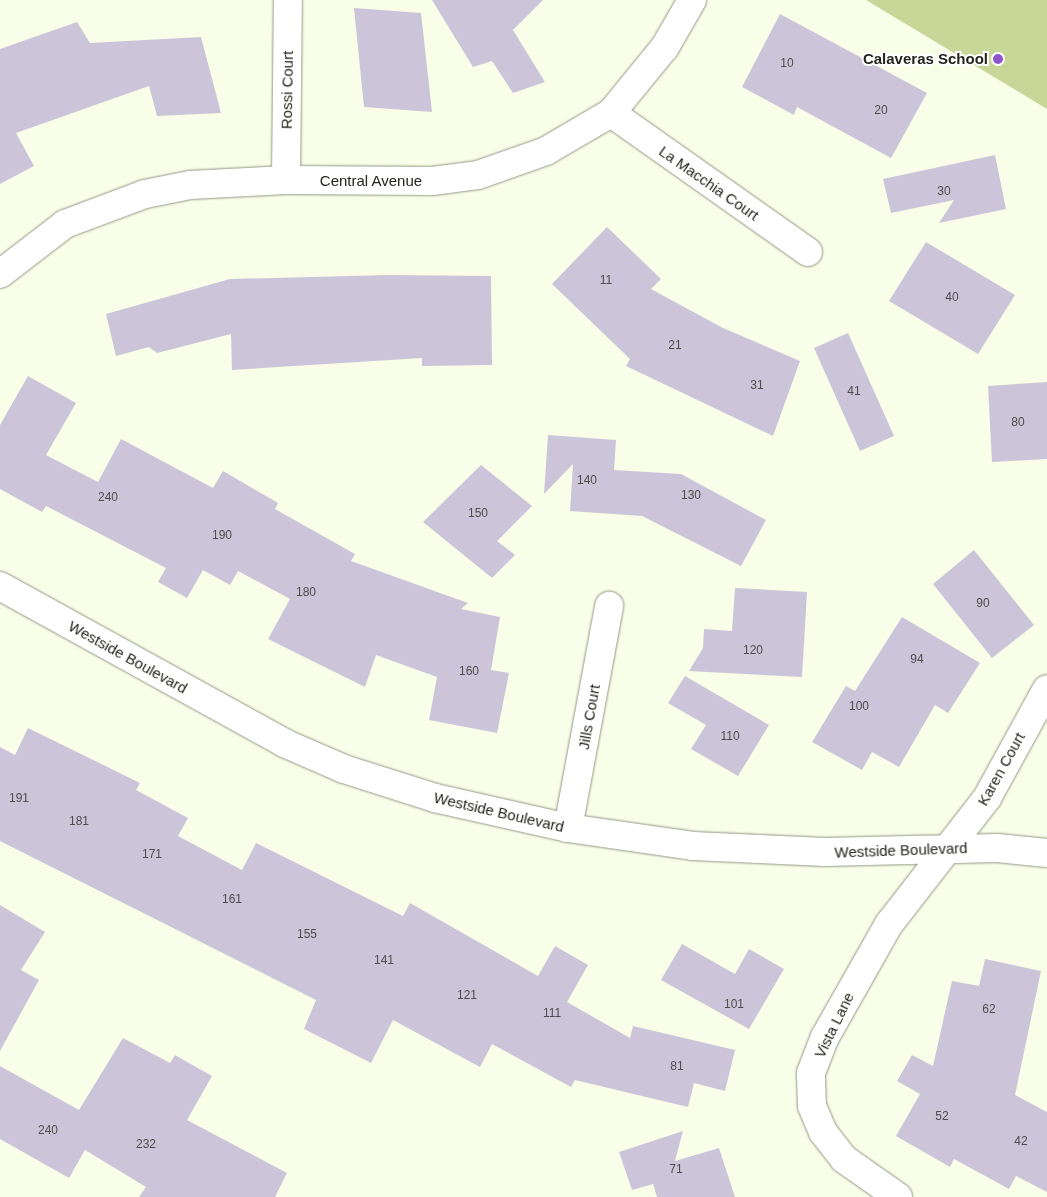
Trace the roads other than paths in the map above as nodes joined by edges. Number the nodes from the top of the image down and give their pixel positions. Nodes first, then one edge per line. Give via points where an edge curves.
1 (288, 0) edge
2 (692, 0) edge
3 (610, 114) junction
4 (286, 180) junction
5 (808, 252) dead end
6 (0, 274) edge
7 (0, 586) edge
8 (609, 606) dead end
9 (1047, 689) edge
10 (568, 828) junction
11 (952, 847) junction
12 (1047, 853) edge
13 (898, 1197) edge

1 - 4 street, Rossi Court
2 - 3 street, Central Avenue via 665,47
3 - 4 street, Central Avenue via 546,151 478,175 432,181
3 - 5 street, La Macchia Court
4 - 6 street, Central Avenue via 190,185 116,202 65,224
7 - 10 street, Westside Boulevard via 284,743 344,769 435,798
8 - 10 street, Jills Court
9 - 11 street, Karen Court via 987,798
10 - 11 street, Westside Boulevard via 712,847 825,852
11 - 12 street, Westside Boulevard
11 - 13 street, Vista Lane via 888,924 825,1037 811,1073 812,1106 823,1132 844,1159

